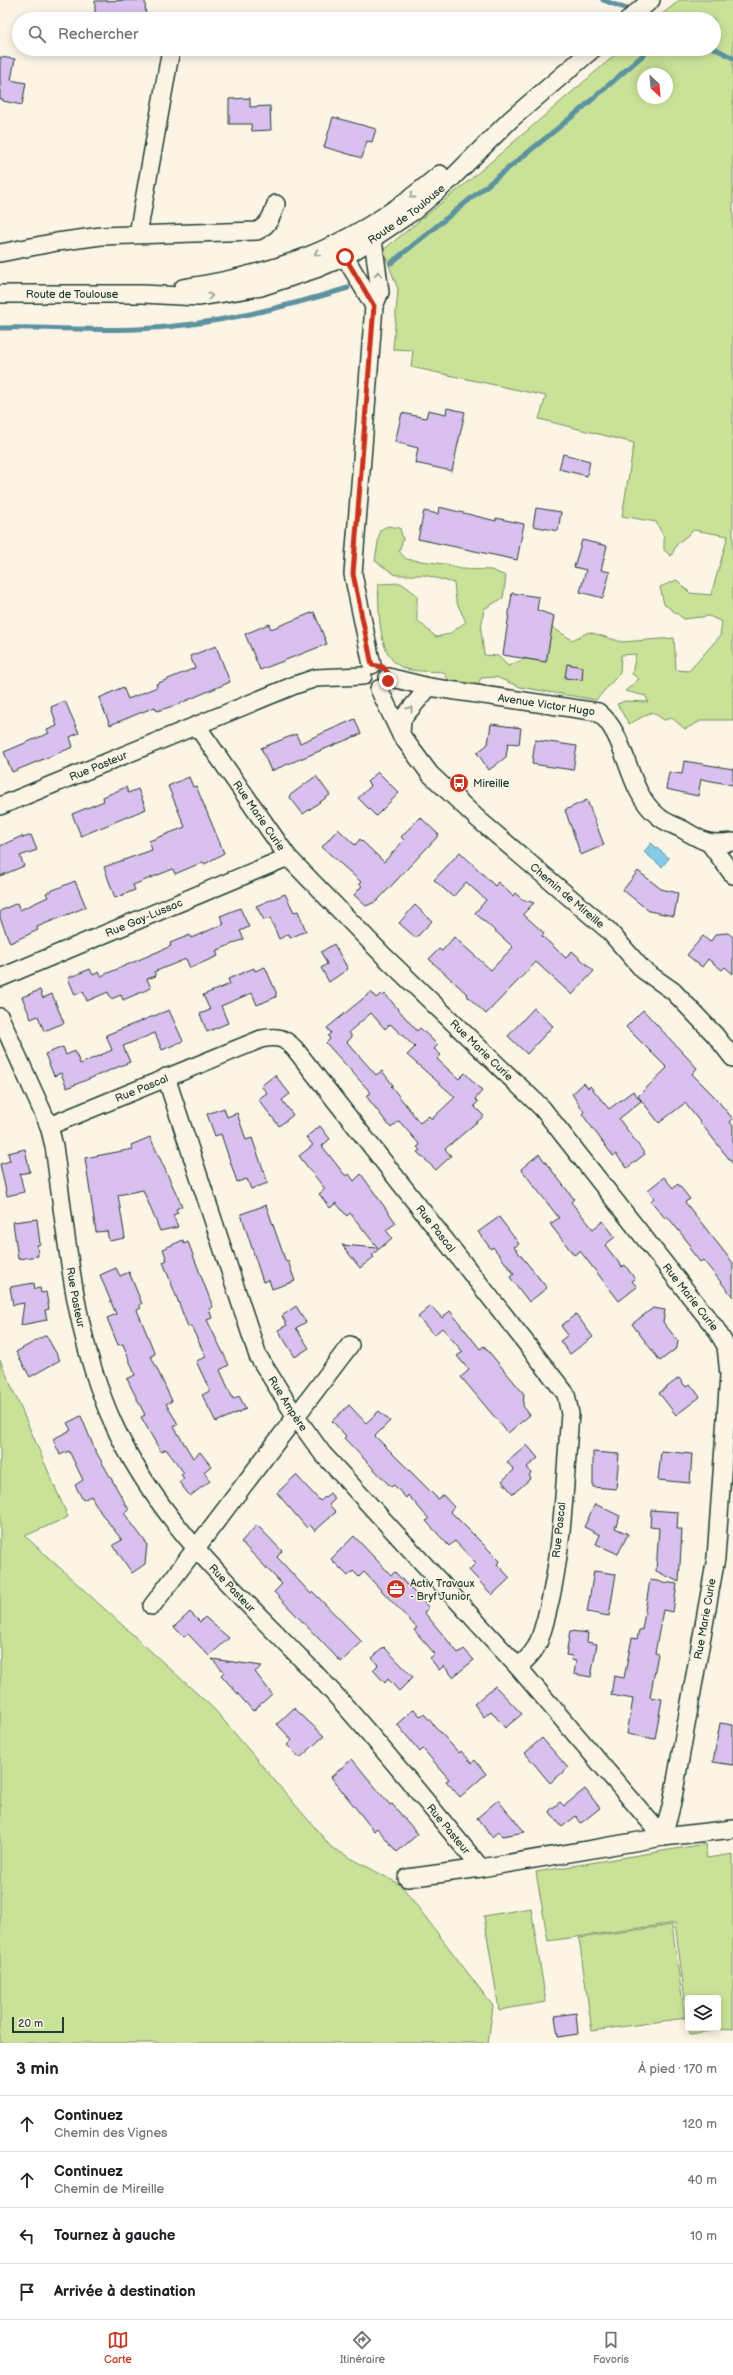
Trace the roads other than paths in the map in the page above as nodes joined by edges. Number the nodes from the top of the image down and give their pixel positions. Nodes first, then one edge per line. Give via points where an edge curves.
1 (652, 0) edge
2 (637, 12) edge
3 (170, 56) edge
4 (586, 56) edge
5 (510, 120) junction
6 (276, 204) dead end
7 (138, 234) junction
8 (352, 237) junction
9 (370, 242) junction
10 (0, 253) edge
11 (345, 257) junction
12 (0, 294) edge
13 (143, 294) junction
14 (374, 306) junction
15 (368, 671) junction
16 (384, 683) junction
17 (429, 687) junction
18 (196, 726) junction
19 (401, 735) junction
20 (0, 806) edge
21 (733, 842) edge
22 (710, 844) junction
23 (288, 857) junction
24 (733, 875) edge
25 (0, 978) edge
26 (0, 1017) edge
27 (733, 1058) edge
28 (166, 1077) junction
29 (49, 1126) junction
30 (350, 1345) dead end
31 (296, 1417) junction
32 (194, 1548) junction
33 (152, 1606) dead end
34 (518, 1667) junction
35 (733, 1829) edge
36 (663, 1837) junction
37 (481, 1868) junction
38 (407, 1878) dead end

1 - 2 street
3 - 7 street
4 - 5 street, Route de Toulouse
5 -> 8 street, Route de Toulouse via 402,203
5 - 9 street, Route de Toulouse via 414,211
6 - 7 street via 272,218 265,227 257,231
7 - 10 street via 57,242
8 - 9 street
8 - 11 street
8 -> 13 street, Route de Toulouse via 305,258 243,277
9 - 11 street, Route de Toulouse
14 -> 9 street via 380,292 377,262
13 -> 11 street, Route de Toulouse via 198,297 231,294 292,279
11 - 14 street
12 - 13 street, Route de Toulouse
14 - 15 street via 353,574
15 - 16 street via 383,667
15 - 16 street via 368,687
15 - 18 street via 316,678
16 - 17 street, Avenue Victor Hugo
16 - 19 street, Chemin de Mireille
19 -> 17 street via 402,719
17 - 22 street, Avenue Victor Hugo via 598,712 606,718 612,728 645,802 658,817
18 - 20 street, Rue Pasteur
18 - 23 street, Rue Marie Curie
19 - 27 street, Chemin de Mireille via 421,764 436,780 608,930 643,970 673,991
21 - 22 street
22 - 24 street
23 - 25 street, Rue Gay-Lussac
23 - 36 street, Rue Marie Curie via 384,956 542,1108 716,1329 726,1346 729,1375 716,1558 672,1803
26 - 29 street, Rue Pasteur
28 - 29 street, Rue Pascal
28 - 31 street, Rue Ampère via 258,1356
28 - 34 street, Rue Pascal via 261,1039 275,1036 286,1040 566,1394 570,1414 553,1579 540,1639 530,1656
29 - 32 street, Rue Pasteur via 80,1321 91,1366 115,1427 130,1454
30 - 31 street
31 - 32 street
31 - 34 street, Rue Ampère via 322,1453
32 - 33 street
32 - 37 street, Rue Pasteur via 328,1687
34 - 36 street
35 - 36 street
36 - 37 street
37 - 38 street

